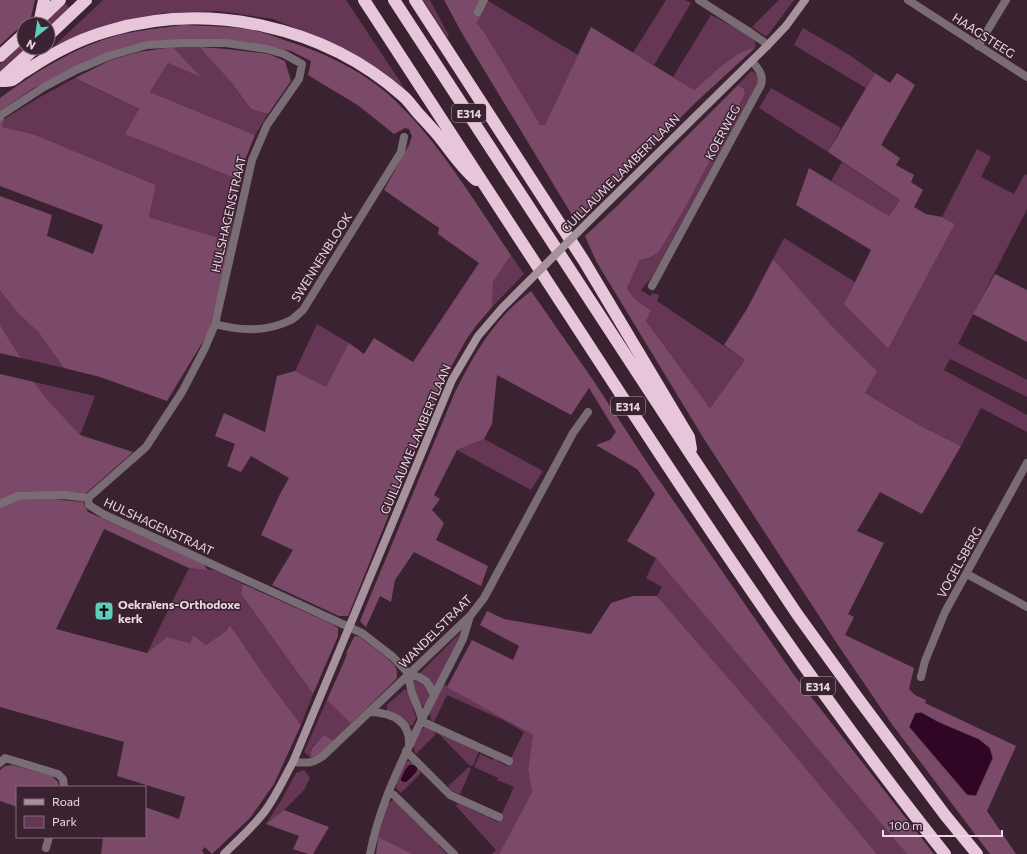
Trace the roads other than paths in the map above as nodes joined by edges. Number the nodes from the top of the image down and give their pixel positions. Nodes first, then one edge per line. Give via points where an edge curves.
1 (44, 0) edge
2 (60, 0) edge
3 (86, 0) edge
4 (364, 0) edge
5 (394, 0) edge
6 (415, 0) edge
7 (484, 0) edge
8 (698, 0) edge
9 (805, 0) edge
10 (908, 0) edge
11 (1006, 0) edge
12 (478, 12) dead end
13 (39, 16) edge
14 (43, 16) edge
15 (56, 28) edge
16 (16, 41) edge
17 (767, 46) junction
18 (978, 46) junction
19 (0, 56) edge
20 (27, 56) edge
21 (752, 61) junction
22 (1027, 77) edge
23 (0, 81) edge
24 (0, 118) edge
25 (404, 137) dead end
26 (488, 191) junction
27 (652, 286) dead end
28 (215, 324) junction
29 (588, 412) dead end
30 (693, 458) junction
31 (1027, 463) edge
32 (88, 498) junction
33 (0, 504) edge
34 (967, 574) junction
35 (1027, 607) edge
36 (470, 616) junction
37 (350, 626) junction
38 (409, 674) junction
39 (922, 677) dead end
40 (434, 696) junction
41 (371, 712) junction
42 (422, 720) junction
43 (408, 749) junction
44 (509, 761) dead end
45 (293, 762) junction
46 (0, 763) edge
47 (64, 786) edge
48 (388, 793) junction
49 (499, 817) dead end
50 (49, 838) edge
51 (46, 848) dead end
52 (224, 854) edge
53 (370, 854) edge
54 (454, 854) edge
55 (945, 854) edge
56 (977, 854) edge

1 - 13 highway
2 - 14 highway
3 - 15 highway
4 - 26 highway, E314
5 - 30 highway, E314
6 - 30 highway via 584,261 689,437
7 - 12 street
8 - 17 street
9 - 17 street
10 - 18 street, HAAGSTEEG
11 - 18 street
16 - 19 highway
17 - 21 street
18 - 22 street, HAAGSTEEG
20 - 23 highway
21 - 27 street, KOERWEG via 761,72 761,85
21 - 37 street, GUILLAUME LAMBERTLAAN, bridge via 502,308 478,336 452,380
23 - 26 highway via 12,80 61,49 107,31 131,25 197,18 261,25 326,47 382,79 404,97 464,170
24 - 28 street, HULSHAGENSTRAAT via 44,87 76,70 109,56 148,45 226,43 267,49 284,54 302,64 299,79 267,126 252,160
25 - 28 street, SWENNENBLOOK via 401,152 303,310 292,319 277,325 250,330
26 - 55 highway, E314 via 689,500 774,624 837,713
28 - 32 street, HULSHAGENSTRAAT via 182,392 146,447
29 - 36 street, WANDELSTRAAT via 573,433 484,598
30 - 56 highway, E314 via 797,614 945,815
31 - 34 street, VOGELSBERG
32 - 33 street via 64,495 18,496
32 - 37 street, HULSHAGENSTRAAT via 89,505 102,514
34 - 35 street
34 - 39 street, VOGELSBERG via 945,612 925,661
36 - 38 street, WANDELSTRAAT
36 - 40 street via 463,639
37 - 38 street, HULSHAGENSTRAAT via 393,657
37 - 45 street, GUILLAUME LAMBERTLAAN
38 - 40 street via 426,681
38 - 41 street, WANDELSTRAAT
38 - 42 street via 410,690
40 - 42 street
41 - 43 street via 388,714 400,722 408,732
41 - 45 street, WANDELSTRAAT via 316,762
42 - 43 street
42 - 44 street
43 - 48 street
43 - 49 street via 450,795
45 - 52 street, GUILLAUME LAMBERTLAAN via 265,810
46 - 47 street via 5,758 58,774 63,779
48 - 53 street via 374,832
48 - 54 street via 394,795
50 - 51 street

